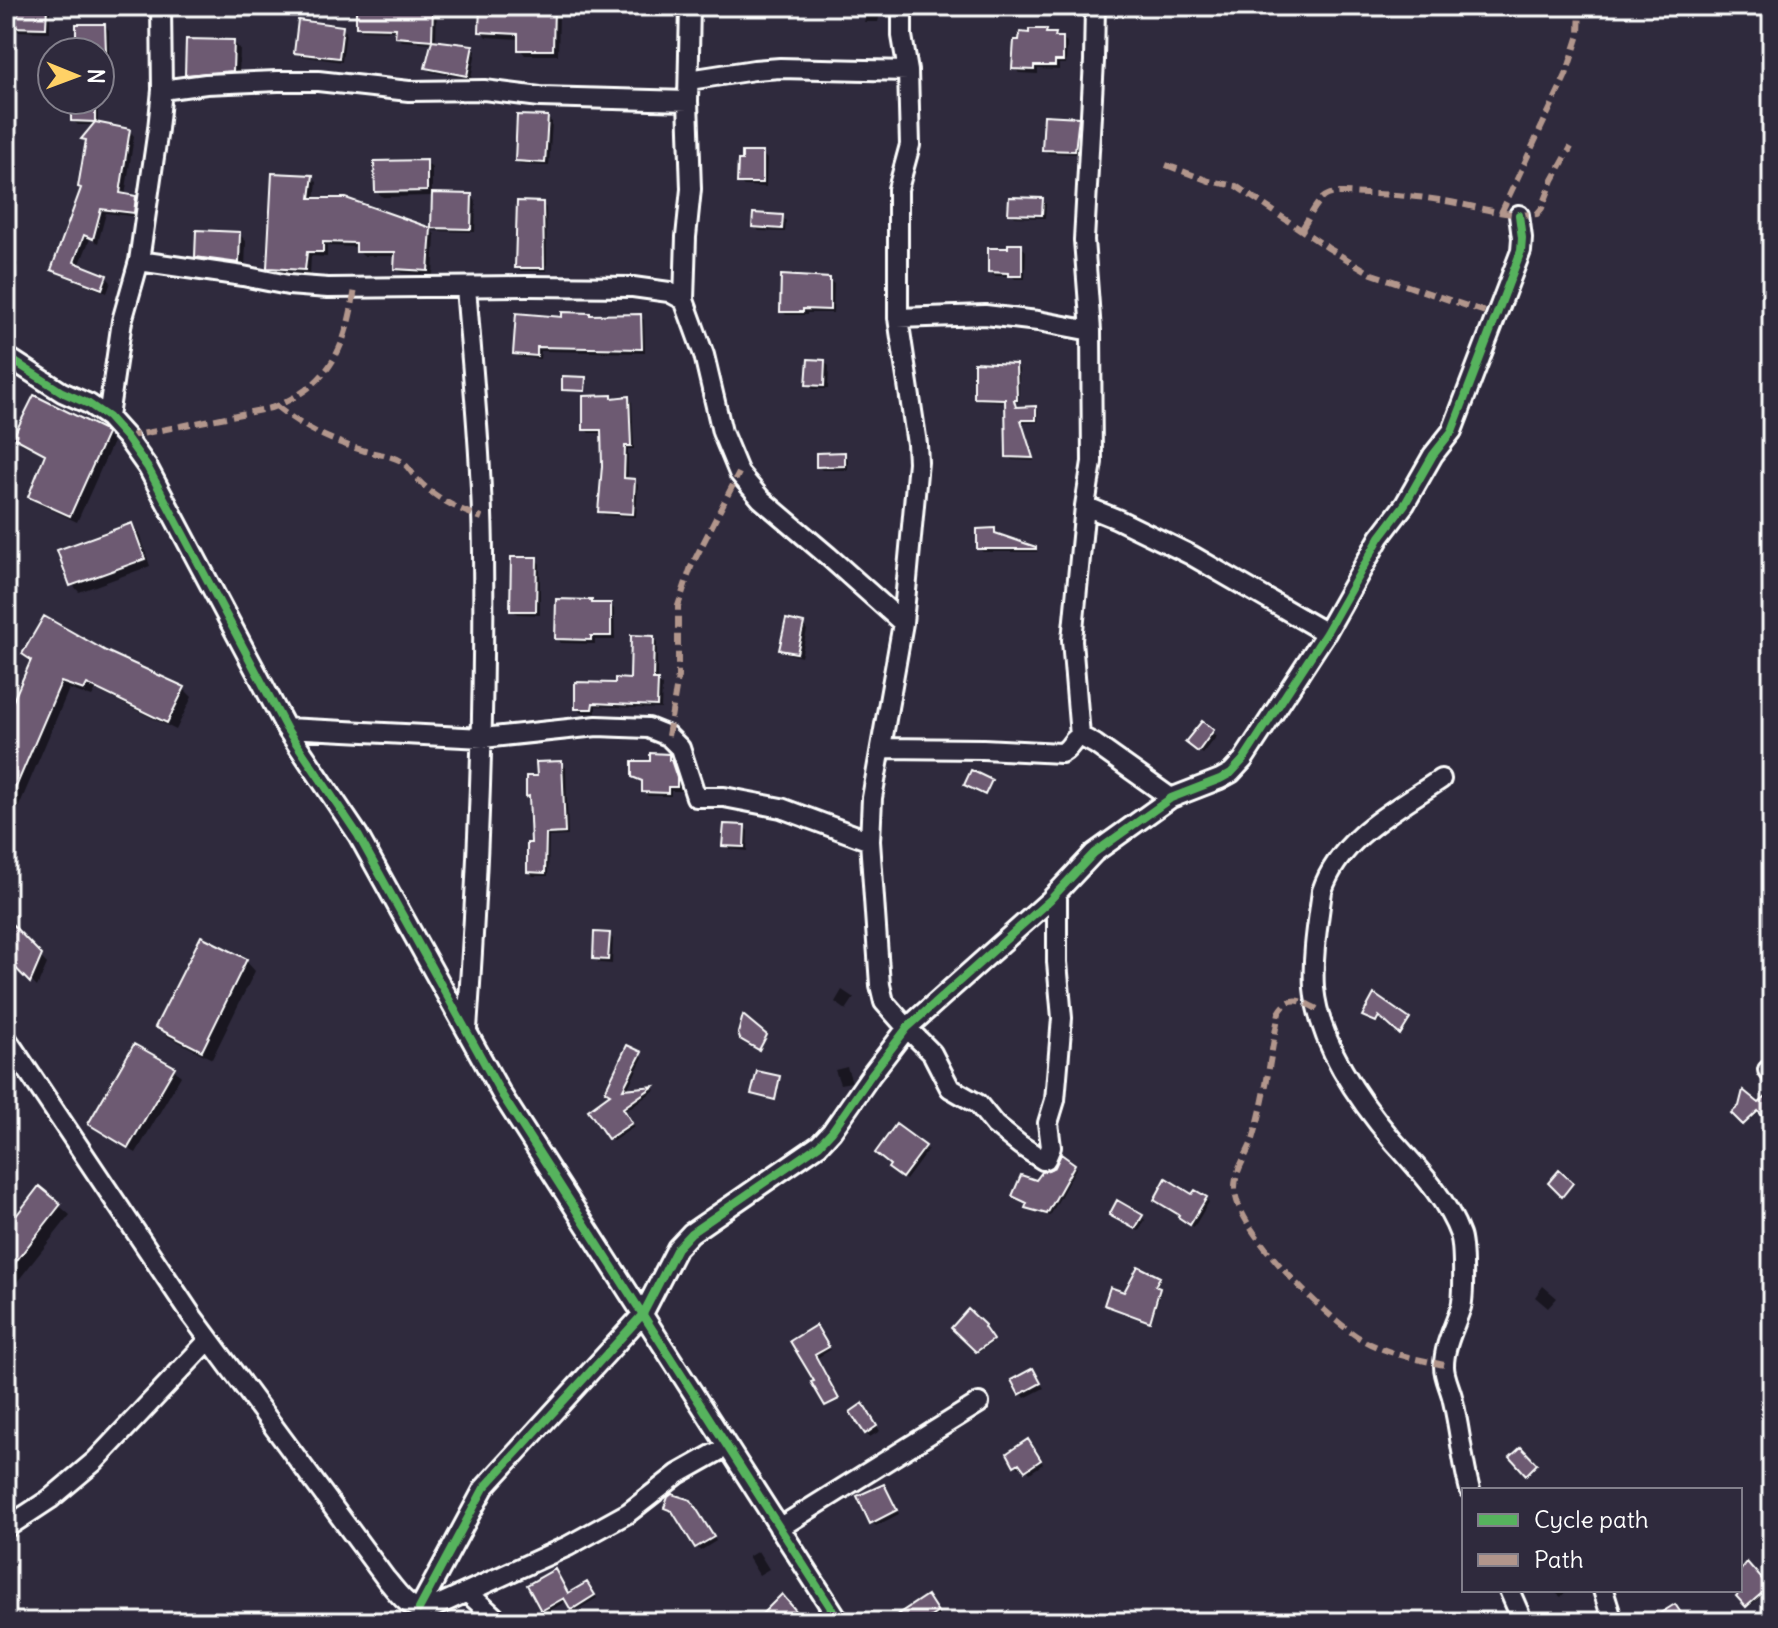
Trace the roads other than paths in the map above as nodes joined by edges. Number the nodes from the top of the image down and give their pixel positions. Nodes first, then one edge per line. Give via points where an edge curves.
1 (161, 6) edge
2 (690, 6) edge
3 (902, 6) edge
4 (1095, 6) edge
5 (908, 71) junction
6 (689, 80) junction
7 (162, 90) junction
8 (688, 101) junction
9 (1519, 215) dead end
10 (139, 261) junction
11 (466, 287) junction
12 (684, 300) junction
13 (898, 318) junction
14 (1091, 331) junction
15 (6, 356) edge
16 (108, 417) junction
17 (1085, 506) junction
18 (903, 623) junction
19 (1326, 633) junction
20 (286, 728) junction
21 (1080, 736) junction
22 (483, 738) junction
23 (882, 748) junction
24 (1441, 779) dead end
25 (1171, 798) junction
26 (870, 841) junction
27 (1057, 892) junction
28 (907, 1028) junction
29 (467, 1029) junction
30 (6, 1038) edge
31 (643, 1314) junction
32 (209, 1340) junction
33 (979, 1403) dead end
34 (726, 1447) junction
35 (1470, 1488) edge
36 (6, 1528) edge
37 (779, 1528) junction
38 (467, 1592) junction
39 (1510, 1592) edge
40 (1604, 1592) edge
41 (419, 1609) junction
42 (500, 1622) edge
43 (840, 1622) edge
44 (1523, 1622) edge
45 (1613, 1622) edge

1 - 7 street
2 - 6 street
3 - 5 street
4 - 14 street via 1084,240
5 - 6 street via 780,68
5 - 13 street via 910,145 898,189
6 - 8 street
7 - 8 street via 318,81 409,91
7 - 10 street
8 - 12 street via 691,189
9 - 19 street via 1521,251 1455,425 1380,537
10 - 11 street via 288,285
10 - 16 street via 122,321
11 - 12 street via 633,287 669,292
11 - 22 street via 482,505
12 - 18 street via 739,473 761,499
13 - 14 street via 985,315
13 - 18 street via 918,462
14 - 17 street via 1092,462
15 - 16 street
16 - 20 street via 148,468
17 - 19 street via 1191,555
17 - 21 street via 1072,640
18 - 23 street
19 - 25 street via 1237,767
20 - 22 street
20 - 29 street via 358,835
21 - 23 street via 1061,753
21 - 25 street
22 - 26 street via 597,726 648,728 680,748 696,797 781,808
22 - 29 street
23 - 26 street
24 - 35 street via 1369,826 1327,878 1314,976 1319,1017 1336,1057 1371,1114 1443,1200 1460,1235 1463,1293 1444,1365
25 - 27 street via 1094,853
26 - 28 street via 881,994
27 - 28 street
27 - 28 street via 1062,1018 1046,1159 1020,1145 978,1104 950,1088 932,1053
28 - 31 street via 819,1145 677,1248
29 - 31 street via 502,1095
30 - 32 street
31 - 34 street
31 - 41 street via 484,1488
32 - 36 street via 95,1461
32 - 41 street via 386,1579
33 - 37 street
34 - 37 street
34 - 38 street via 618,1518
37 - 43 street
38 - 41 street
38 - 42 street
39 - 44 street
40 - 45 street

